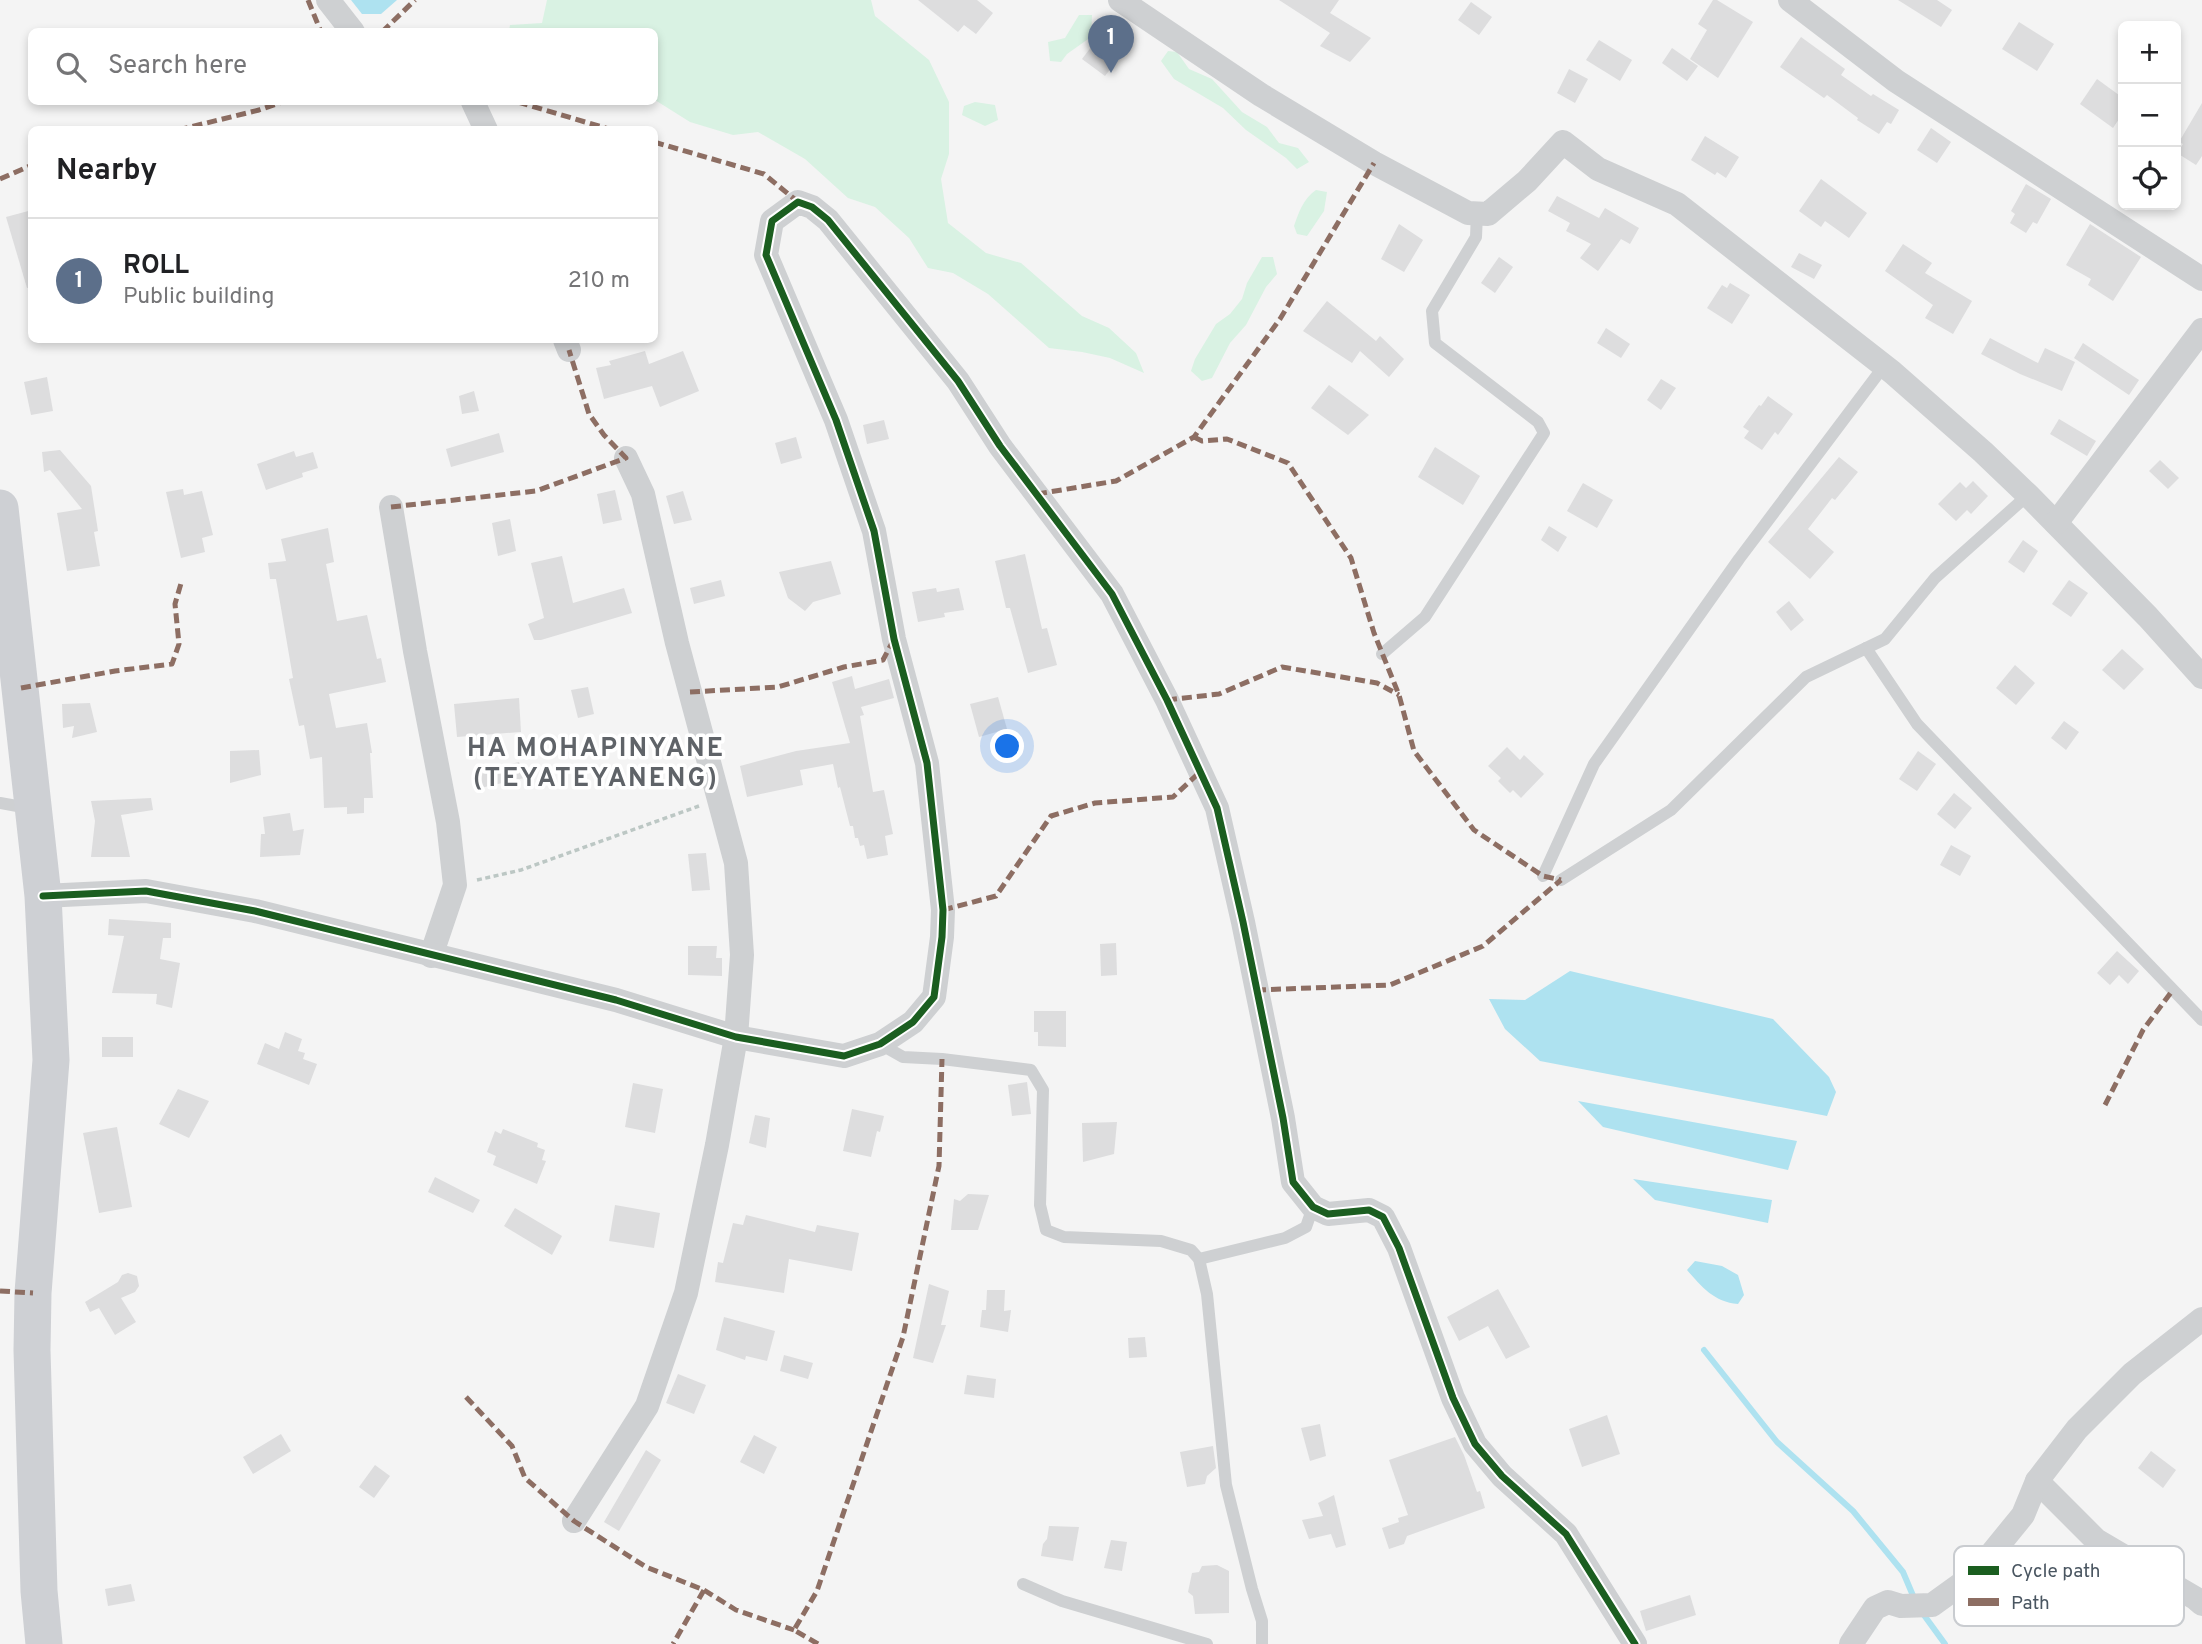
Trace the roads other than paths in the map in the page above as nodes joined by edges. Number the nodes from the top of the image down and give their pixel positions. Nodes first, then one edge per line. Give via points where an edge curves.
1 (328, 0) edge
2 (1120, 0) edge
3 (1790, 0) edge
4 (350, 28) edge
5 (474, 105) edge
6 (484, 126) edge
7 (1478, 213) junction
8 (2202, 279) edge
9 (2199, 342) edge
10 (1884, 366) junction
11 (626, 458) dead end
12 (2028, 495) junction
13 (391, 507) dead end
14 (0, 508) edge
15 (2056, 523) junction
16 (1866, 648) junction
17 (1382, 654) dead end
18 (2202, 677) edge
19 (0, 803) edge
20 (35, 810) junction
21 (1543, 876) dead end
22 (1561, 880) dead end
23 (43, 896) junction
24 (431, 956) junction
25 (2202, 1020) edge
26 (736, 1037) junction
27 (880, 1044) junction
28 (1313, 1207) junction
29 (1199, 1259) junction
30 (2202, 1319) edge
31 (2036, 1481) junction
32 (574, 1521) dead end
33 (1998, 1546) edge
34 (2105, 1546) edge
35 (1023, 1584) dead end
36 (1954, 1590) edge
37 (2184, 1592) edge
38 (2202, 1604) edge
39 (44, 1644) edge
40 (1207, 1644) edge
41 (1262, 1644) edge
42 (1634, 1644) edge
43 (1851, 1644) edge

1 - 4 street
2 - 7 street via 1261,95 1374,163 1468,213
3 - 8 street via 1896,81
5 - 6 street
7 - 10 street via 1488,214 1563,142 1598,169 1677,204
7 - 17 lane via 1476,237 1432,311 1435,343 1538,422 1544,433 1425,617
9 - 15 street
10 - 12 street
10 - 21 lane via 1739,559 1594,764
11 - 26 street via 643,494 736,863 742,955
12 - 15 street
12 - 16 lane via 1935,578 1885,639
13 - 24 street via 448,822 455,885
14 - 20 main road
15 - 18 street
16 - 22 lane via 1806,677 1671,810
16 - 25 lane via 1917,724
19 - 20 lane
20 - 23 main road
23 - 24 street via 146,891 255,911
23 - 39 main road via 51,1060 32,1349
24 - 26 street via 616,1000
26 - 27 street via 844,1056
26 - 32 street via 686,1293 647,1406
27 - 28 street via 913,1022 934,997 943,910 927,763 894,639 874,531 836,420 766,255 772,221 798,202 813,206 828,220 958,381 1000,446 1112,594 1167,700 1217,808 1293,1182
27 - 29 lane via 902,1057 1031,1070 1043,1090 1040,1205 1046,1230 1064,1237 1161,1241 1191,1250
28 - 29 lane via 1306,1227 1285,1238
28 - 42 street via 1328,1214 1369,1210 1383,1217 1475,1444 1502,1476 1566,1534
29 - 41 lane via 1207,1294 1226,1485 1262,1621
30 - 31 street via 2132,1374 2077,1429
31 - 33 street via 2023,1515
31 - 34 street
35 - 40 lane via 1062,1601
36 - 43 street via 1932,1605 1888,1602 1875,1608
37 - 38 street

